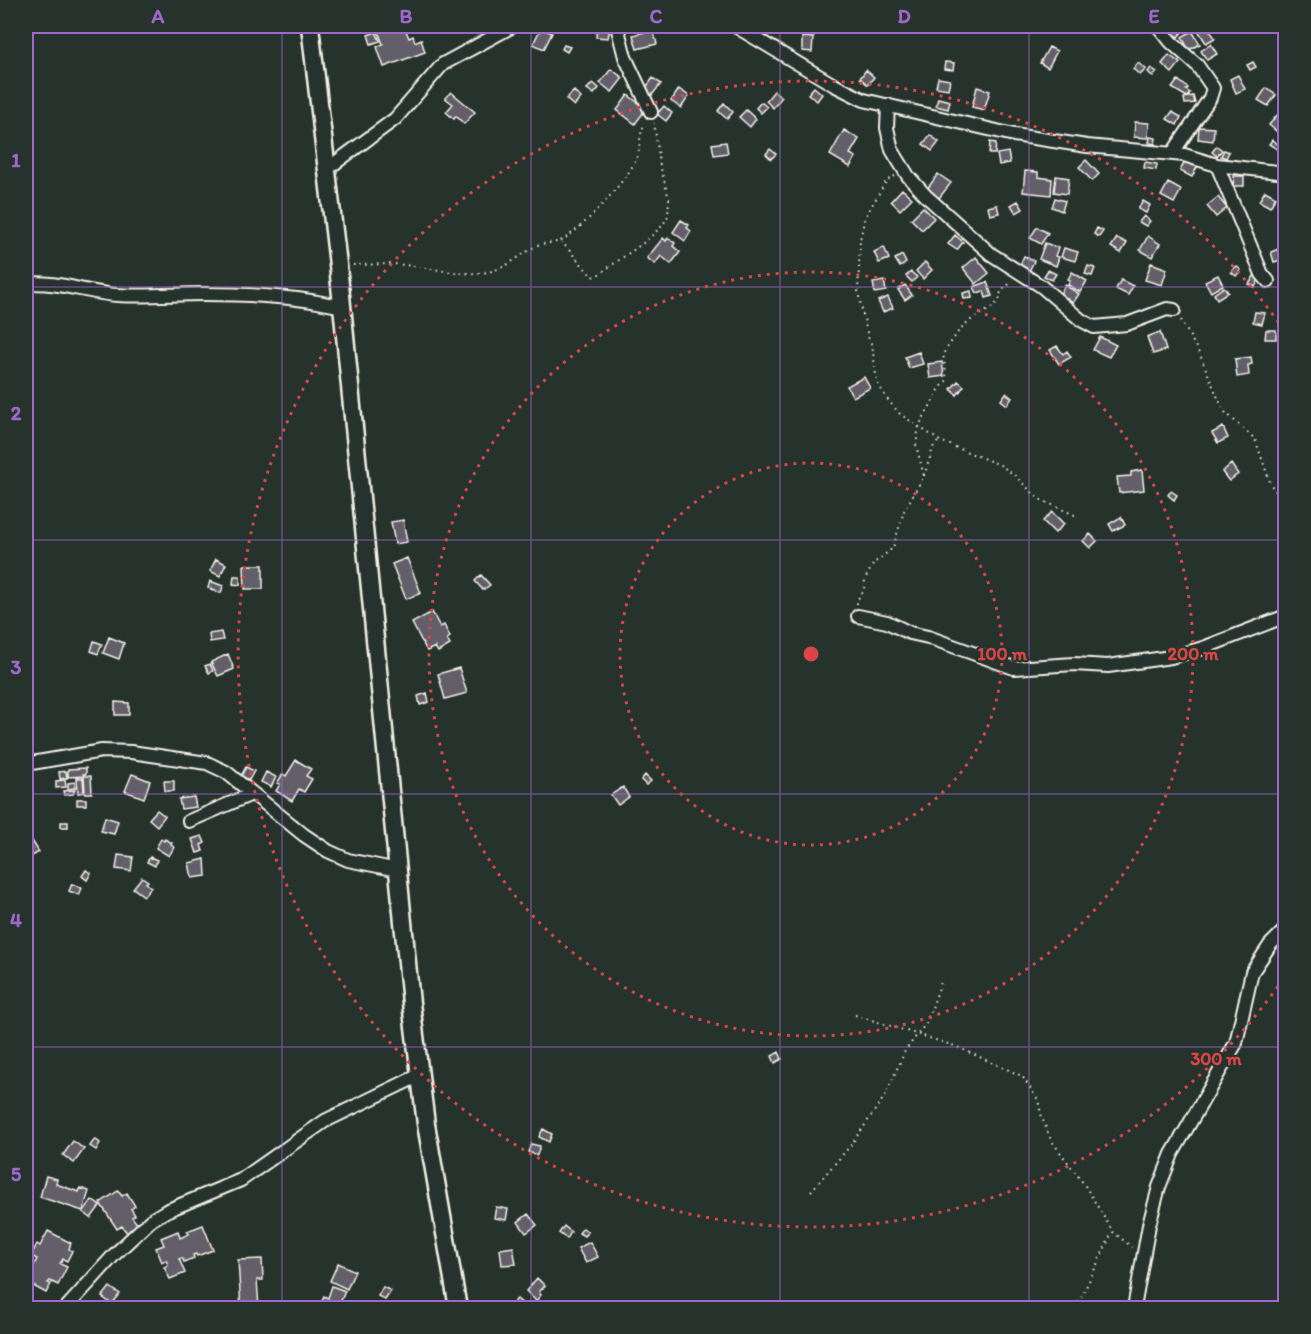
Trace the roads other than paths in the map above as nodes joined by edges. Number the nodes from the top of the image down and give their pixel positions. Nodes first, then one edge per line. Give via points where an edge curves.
1 (310, 26) edge
2 (513, 26) edge
3 (617, 26) edge
4 (735, 26) edge
5 (1158, 26) edge
6 (888, 105) junction
7 (651, 112) road end
8 (1172, 154) junction
9 (1217, 165) junction
10 (327, 169) junction
11 (1286, 173) edge
12 (1268, 281) dead end
13 (26, 284) edge
14 (342, 307) junction
15 (1174, 310) road end
16 (858, 616) road end
17 (1286, 616) edge
18 (26, 764) edge
19 (252, 794) junction
20 (189, 821) dead end
21 (398, 870) junction
22 (1286, 929) edge
23 (420, 1075) junction
24 (66, 1308) edge
25 (458, 1308) edge
26 (1134, 1308) edge

1 - 10 main road
2 - 10 street via 443,64 395,119
3 - 7 street via 625,57
4 - 6 street via 852,95
5 - 8 street via 1197,65 1213,88 1210,99
6 - 8 street via 1014,135
6 - 15 street via 887,128 892,150 905,171 991,254 1041,286 1081,320 1094,327 1126,324
8 - 9 street
9 - 11 street
9 - 12 street
10 - 14 main road
13 - 14 street via 47,283 119,295 310,299
14 - 21 main road
16 - 17 street via 887,622 1014,668 1108,666 1171,657
18 - 19 street via 84,753 131,752 207,763 226,772
19 - 20 street
19 - 21 street via 328,851 348,860
21 - 23 main road
22 - 26 street via 1252,972 1236,1043 1172,1154 1149,1225
23 - 24 street via 325,1121 242,1180 151,1220
23 - 25 main road

